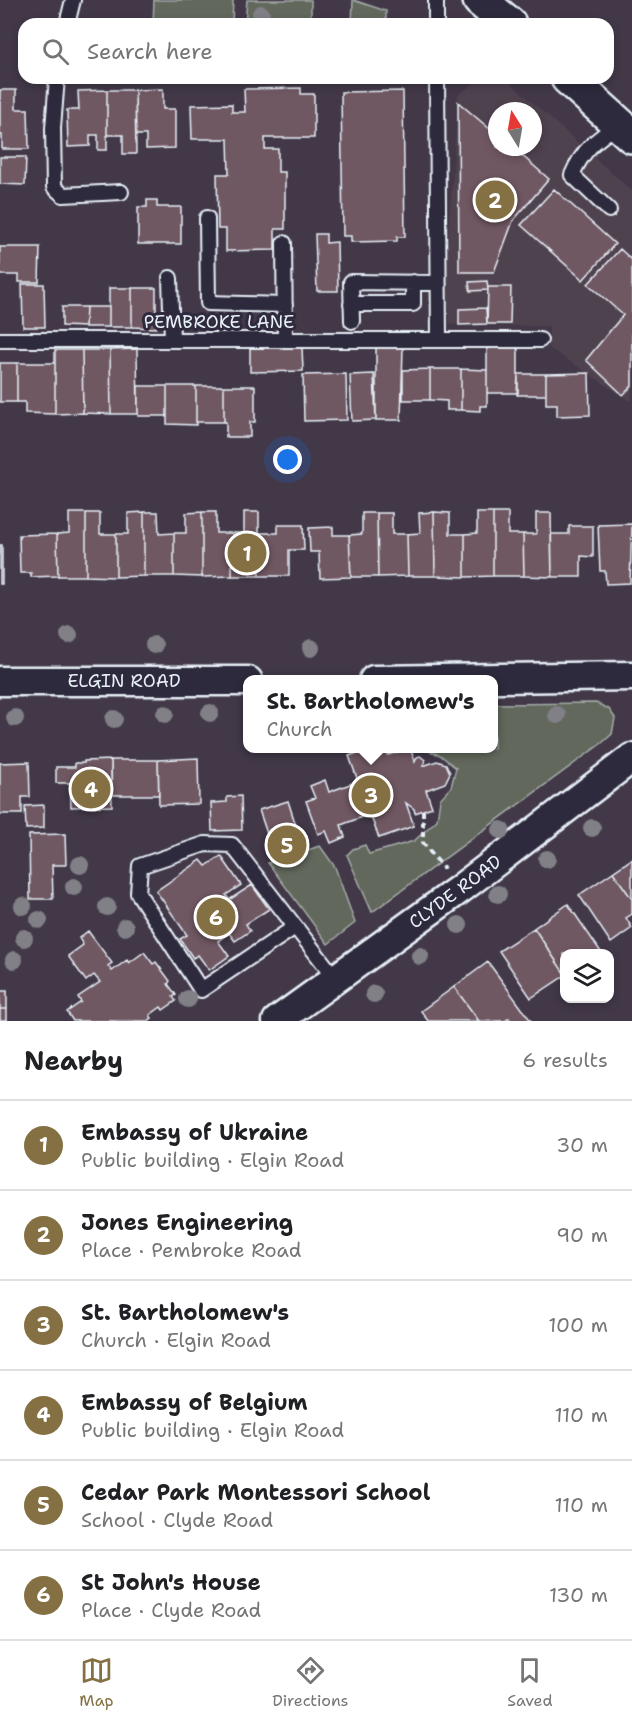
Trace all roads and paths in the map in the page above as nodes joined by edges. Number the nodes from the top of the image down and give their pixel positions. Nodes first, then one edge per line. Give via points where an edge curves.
1 (73, 0) edge
2 (436, 0) edge
3 (68, 18) edge
4 (436, 18) edge
5 (57, 84) edge
6 (436, 84) edge
7 (575, 84) edge
8 (625, 130) edge
9 (121, 192) dead end
10 (609, 210) dead end
11 (207, 218) dead end
12 (284, 243) dead end
13 (170, 278) dead end
14 (413, 282) junction
15 (438, 283) junction
16 (351, 304) junction
17 (285, 305) junction
18 (352, 321) dead end
19 (439, 339) junction
20 (0, 340) edge
21 (172, 340) junction
22 (285, 340) junction
23 (540, 340) dead end
24 (0, 681) edge
25 (243, 681) edge
26 (498, 681) edge
27 (627, 682) edge
28 (632, 758) edge
29 (423, 810) dead end
30 (439, 863) dead end
31 (295, 927) junction
32 (335, 978) junction
33 (277, 1021) edge

1 - 3 lane
2 - 4 lane
5 - 9 lane via 54,187 63,195
6 - 15 lane
7 - 8 main road
8 - 10 lane via 594,141 579,158 572,175
11 - 17 lane via 208,303
12 - 17 lane
13 - 21 lane
14 - 15 lane
14 - 16 lane via 412,304
14 - 16 lane via 351,282
15 - 19 lane
16 - 18 lane
17 - 22 lane
19 - 22 lane, PEMBROKE LANE
19 - 23 lane, PEMBROKE LANE
20 - 21 lane, PEMBROKE LANE
21 - 22 lane, PEMBROKE LANE
24 - 25 street, ELGIN ROAD
26 - 27 street
28 - 32 street, CLYDE ROAD
29 - 30 path via 423,843
31 - 31 lane via 232,845 205,844 140,866 138,893 201,990
31 - 32 lane
32 - 33 street, CLYDE ROAD

